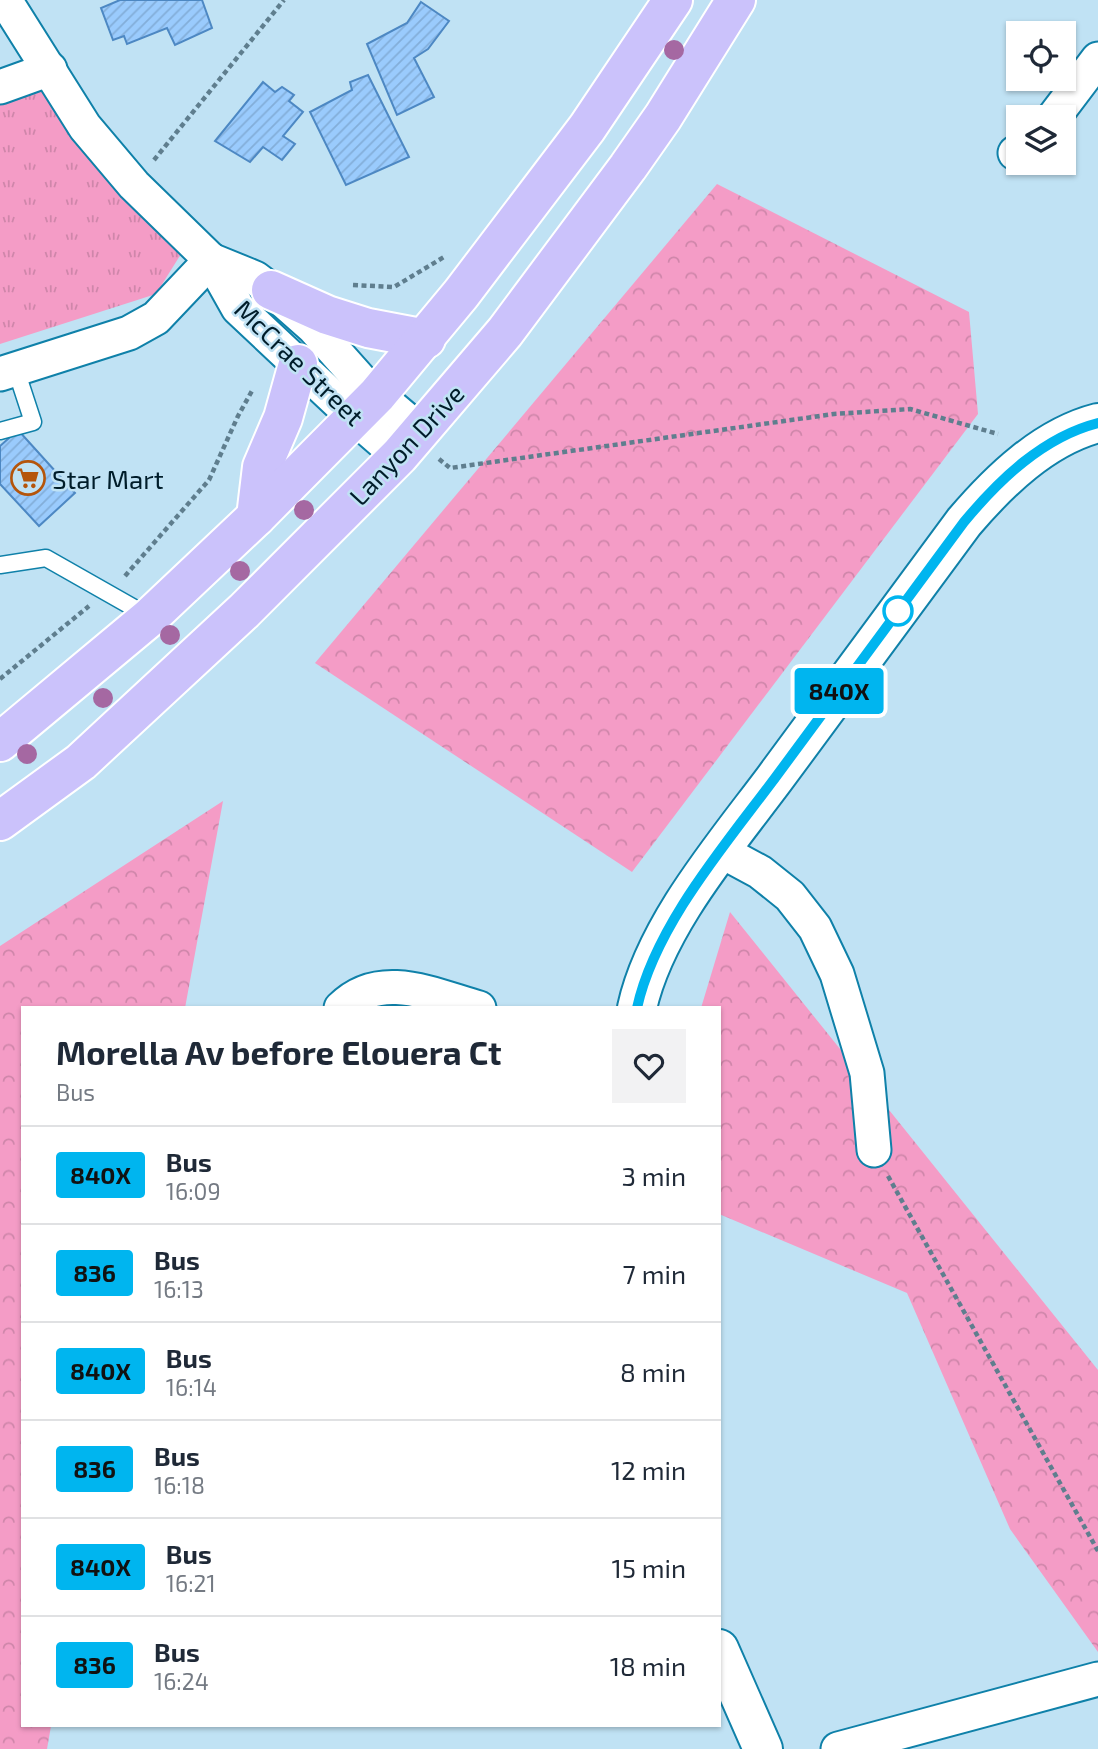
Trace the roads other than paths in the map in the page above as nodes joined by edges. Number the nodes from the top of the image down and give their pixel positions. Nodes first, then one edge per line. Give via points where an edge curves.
1 (5, 0) edge
2 (673, 0) edge
3 (736, 0) edge
4 (1098, 59) edge
5 (50, 69) junction
6 (0, 87) edge
7 (1063, 105) edge
8 (211, 260) junction
9 (271, 290) junction
10 (426, 339) junction
11 (298, 365) junction
12 (8, 372) edge
13 (365, 406) junction
14 (1098, 423) edge
15 (0, 431) edge
16 (411, 443) junction
17 (256, 517) junction
18 (0, 565) edge
19 (150, 617) junction
20 (0, 742) edge
21 (0, 821) edge
22 (720, 851) junction
23 (343, 1006) edge
24 (472, 1006) edge
25 (637, 1006) edge
26 (874, 1150) road end
27 (721, 1654) edge
28 (1098, 1679) edge
29 (763, 1749) edge
30 (838, 1749) edge

1 - 5 street, McCrae Street
2 - 10 main road, Lanyon Drive via 587,128
3 - 16 main road, Lanyon Drive via 628,167 505,332
4 - 7 street
5 - 6 street
5 - 8 street, McCrae Street via 85,127 134,185
8 - 9 street, McCrae Street via 255,278
8 - 11 street, McCrae Street via 238,308
8 - 12 street via 156,318 129,334
9 - 10 main road via 368,328
9 - 13 street, McCrae Street via 314,328
10 - 13 main road, Lanyon Drive
11 - 13 street, McCrae Street
11 - 17 main road via 262,467
12 - 15 lane via 33,422
13 - 16 street, McCrae Street
13 - 17 main road, Lanyon Drive
14 - 22 street via 1023,462 992,489
16 - 21 main road, Lanyon Drive via 244,611 81,762
17 - 19 main road, Lanyon Drive
18 - 19 lane via 46,558
19 - 20 main road, Lanyon Drive
22 - 25 street via 658,948
22 - 26 street via 760,872 790,896 814,928 837,974 867,1073
23 - 24 street via 358,994 391,986
27 - 29 street
28 - 30 street

